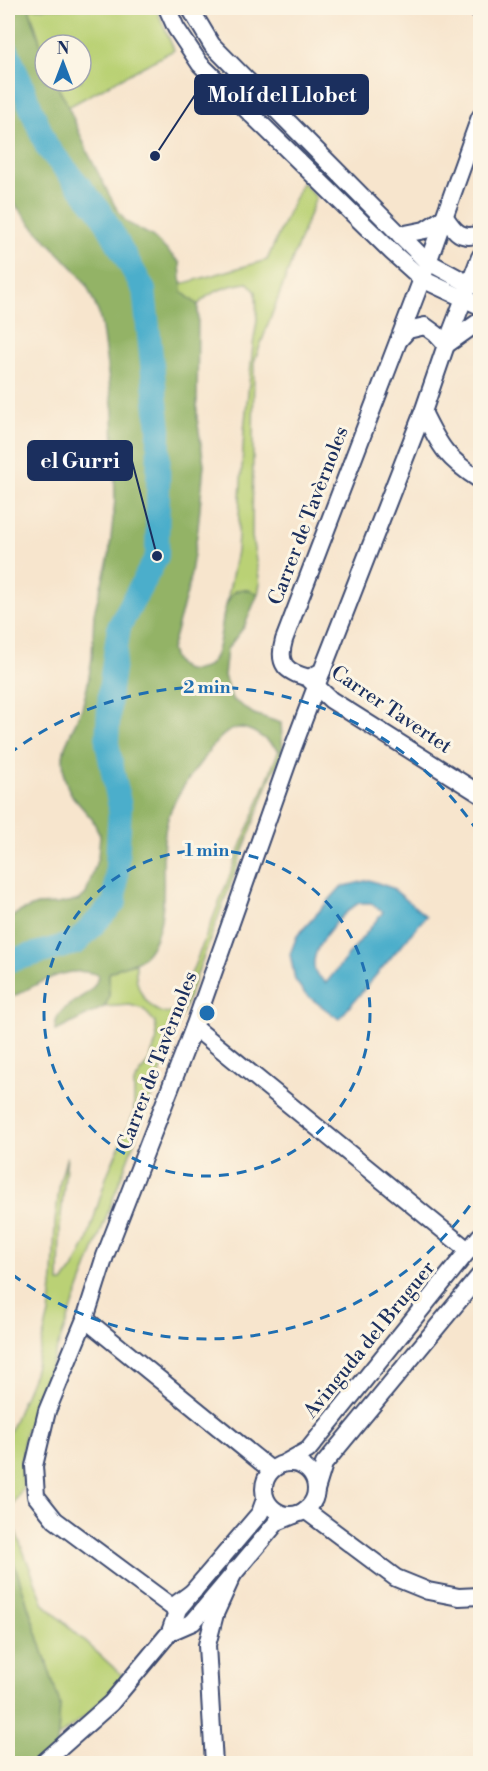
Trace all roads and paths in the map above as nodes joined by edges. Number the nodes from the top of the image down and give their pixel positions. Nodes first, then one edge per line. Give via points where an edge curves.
1 (167, 8) edge
2 (189, 8) edge
3 (480, 117) edge
4 (445, 217) junction
5 (480, 234) edge
6 (400, 235) junction
7 (480, 257) edge
8 (429, 262) junction
9 (422, 279) junction
10 (471, 290) edge
11 (480, 306) edge
12 (480, 321) edge
13 (399, 341) junction
14 (446, 345) junction
15 (423, 412) junction
16 (480, 480) edge
17 (316, 679) junction
18 (480, 794) edge
19 (195, 1026) junction
20 (480, 1236) edge
21 (469, 1251) junction
22 (480, 1275) edge
23 (85, 1319) junction
24 (278, 1466) junction
25 (316, 1490) junction
26 (265, 1499) junction
27 (299, 1512) junction
28 (236, 1570) junction
29 (194, 1591) junction
30 (480, 1596) edge
31 (170, 1632) junction
32 (42, 1764) edge
33 (214, 1764) edge

1 - 9 street via 200,64
2 - 6 street via 212,45
3 - 4 street, Carrer de Tavèrnoles
4 - 5 street via 455,231 470,237
4 - 6 street via 425,230
4 - 8 street, Carrer de Tavèrnoles
6 - 8 street
7 - 10 street, Carrer de Tavèrnoles
8 - 9 street, Carrer de Tavèrnoles
8 - 10 street
9 - 10 street
9 - 13 street, Carrer de Tavèrnoles
10 - 11 street
10 - 14 street, Carrer de Tavèrnoles
12 - 14 street
13 - 14 street via 408,330 425,326
13 - 17 street, Carrer de Tavèrnoles via 280,653 291,674
14 - 15 street, Carrer de Tavèrnoles
15 - 16 street via 437,441 457,465
15 - 17 street, Carrer de Tavèrnoles
17 - 18 street, Carrer Tavertet via 331,700
17 - 19 street, Carrer de Tavèrnoles
19 - 21 street
19 - 23 street, Carrer de Tavèrnoles via 105,1256
20 - 21 street, Avinguda del Bruguer
21 - 24 street, Avinguda del Bruguer via 308,1450
22 - 25 street via 324,1464
23 - 24 street
23 - 29 street, Carrer de Tavèrnoles via 48,1411 34,1466 36,1496 55,1520 172,1607
24 - 25 street via 301,1465 312,1475
24 - 26 street via 264,1483
25 - 27 street via 311,1505
26 - 27 street via 277,1512
26 - 29 street via 260,1513
27 - 28 street via 277,1522
27 - 30 street via 396,1578 428,1591 459,1597
28 - 31 street via 193,1622
28 - 33 street via 214,1614 207,1645
29 - 31 street via 178,1610
31 - 32 street via 111,1703

